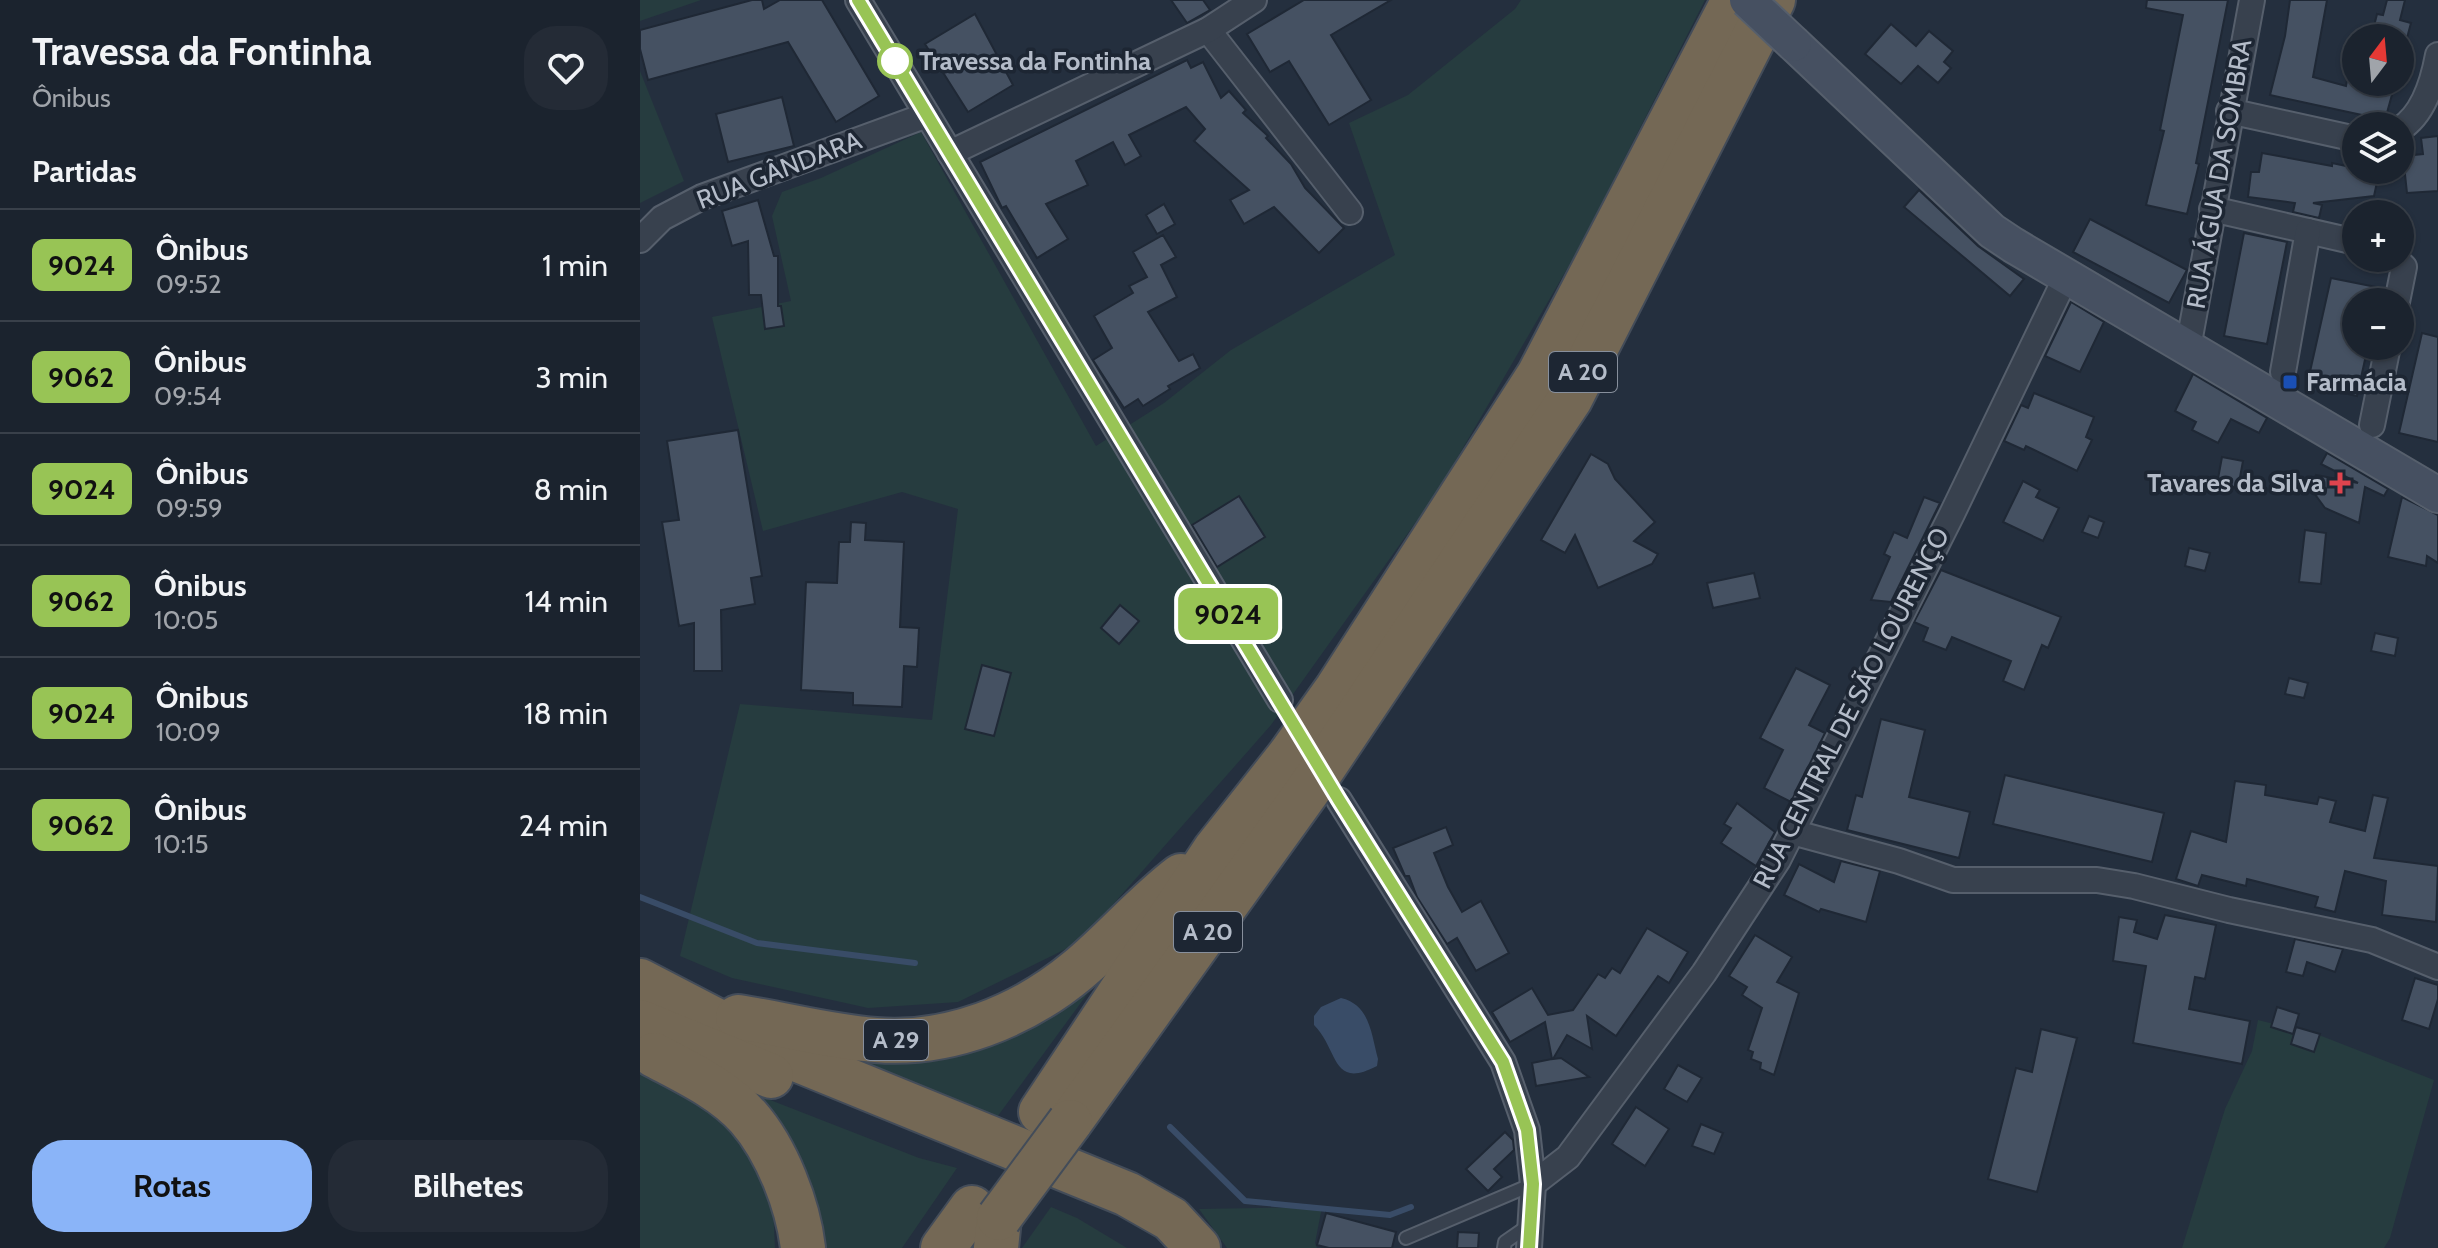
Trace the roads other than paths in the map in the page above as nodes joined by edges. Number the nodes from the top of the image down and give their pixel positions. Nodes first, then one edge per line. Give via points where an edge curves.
1 (858, 0) edge
2 (1254, 0) edge
3 (1734, 0) edge
4 (1747, 0) edge
5 (1773, 0) edge
6 (2252, 0) edge
7 (1208, 30) junction
8 (2437, 68) edge
9 (2229, 111) junction
10 (927, 115) junction
11 (2414, 115) edge
12 (2342, 136) edge
13 (950, 153) junction
14 (2212, 209) junction
15 (1350, 212) dead end
16 (2308, 231) junction
17 (2342, 239) edge
18 (640, 240) edge
19 (2066, 277) junction
20 (2188, 348) junction
21 (2385, 360) edge
22 (2283, 372) dead end
23 (2372, 425) dead end
24 (2438, 495) edge
25 (1280, 700) dead end
26 (1339, 800) dead end
27 (1792, 832) junction
28 (1215, 850) junction
29 (2438, 967) edge
30 (640, 981) edge
31 (700, 1011) junction
32 (640, 1022) edge
33 (640, 1043) edge
34 (1055, 1117) junction
35 (1533, 1184) junction
36 (986, 1230) edge
37 (1530, 1236) edge
38 (1406, 1238) dead end
39 (803, 1248) edge
40 (943, 1248) edge
41 (1160, 1248) edge
42 (1198, 1248) edge
43 (1504, 1248) edge

1 - 10 street
2 - 7 street
3 - 28 highway, A 20 via 1539,375 1337,689
4 - 19 street, bridge via 1992,231
5 - 34 highway, A 20 via 1570,399 1309,789
6 - 9 street, RUA ÁGUA DA SOMBRA
7 - 13 street
7 - 15 street
8 - 11 street
9 - 12 street
9 - 14 street, RUA ÁGUA DA SOMBRA
10 - 13 street
10 - 18 street, RUA GÂNDARA via 702,197 662,218
13 - 25 street
14 - 16 street
14 - 20 street, RUA ÁGUA DA SOMBRA
16 - 17 street
16 - 22 street
19 - 20 street
19 - 27 street, RUA CENTRAL DE SÃO LOURENÇO
20 - 24 street
21 - 23 street
26 - 35 street via 1503,1062 1527,1130
27 - 29 street via 1953,880 2097,880 2134,886 2372,940
27 - 35 street, RUA CENTRAL DE SÃO LOURENÇO via 1704,973 1568,1157
28 - 31 highway, A 29 via 1147,902 1077,972 1018,1012 934,1039 876,1040
28 - 34 highway, A 20
30 - 31 highway, A 29
31 - 42 highway, A 29 via 769,1048 1127,1194 1171,1219
32 - 41 highway via 1093,1205
33 - 39 highway via 711,1086 748,1117 788,1181
34 - 36 highway, A 20
35 - 37 street
35 - 38 lane
36 - 40 highway, A 20
37 - 43 lane via 1505,1242

